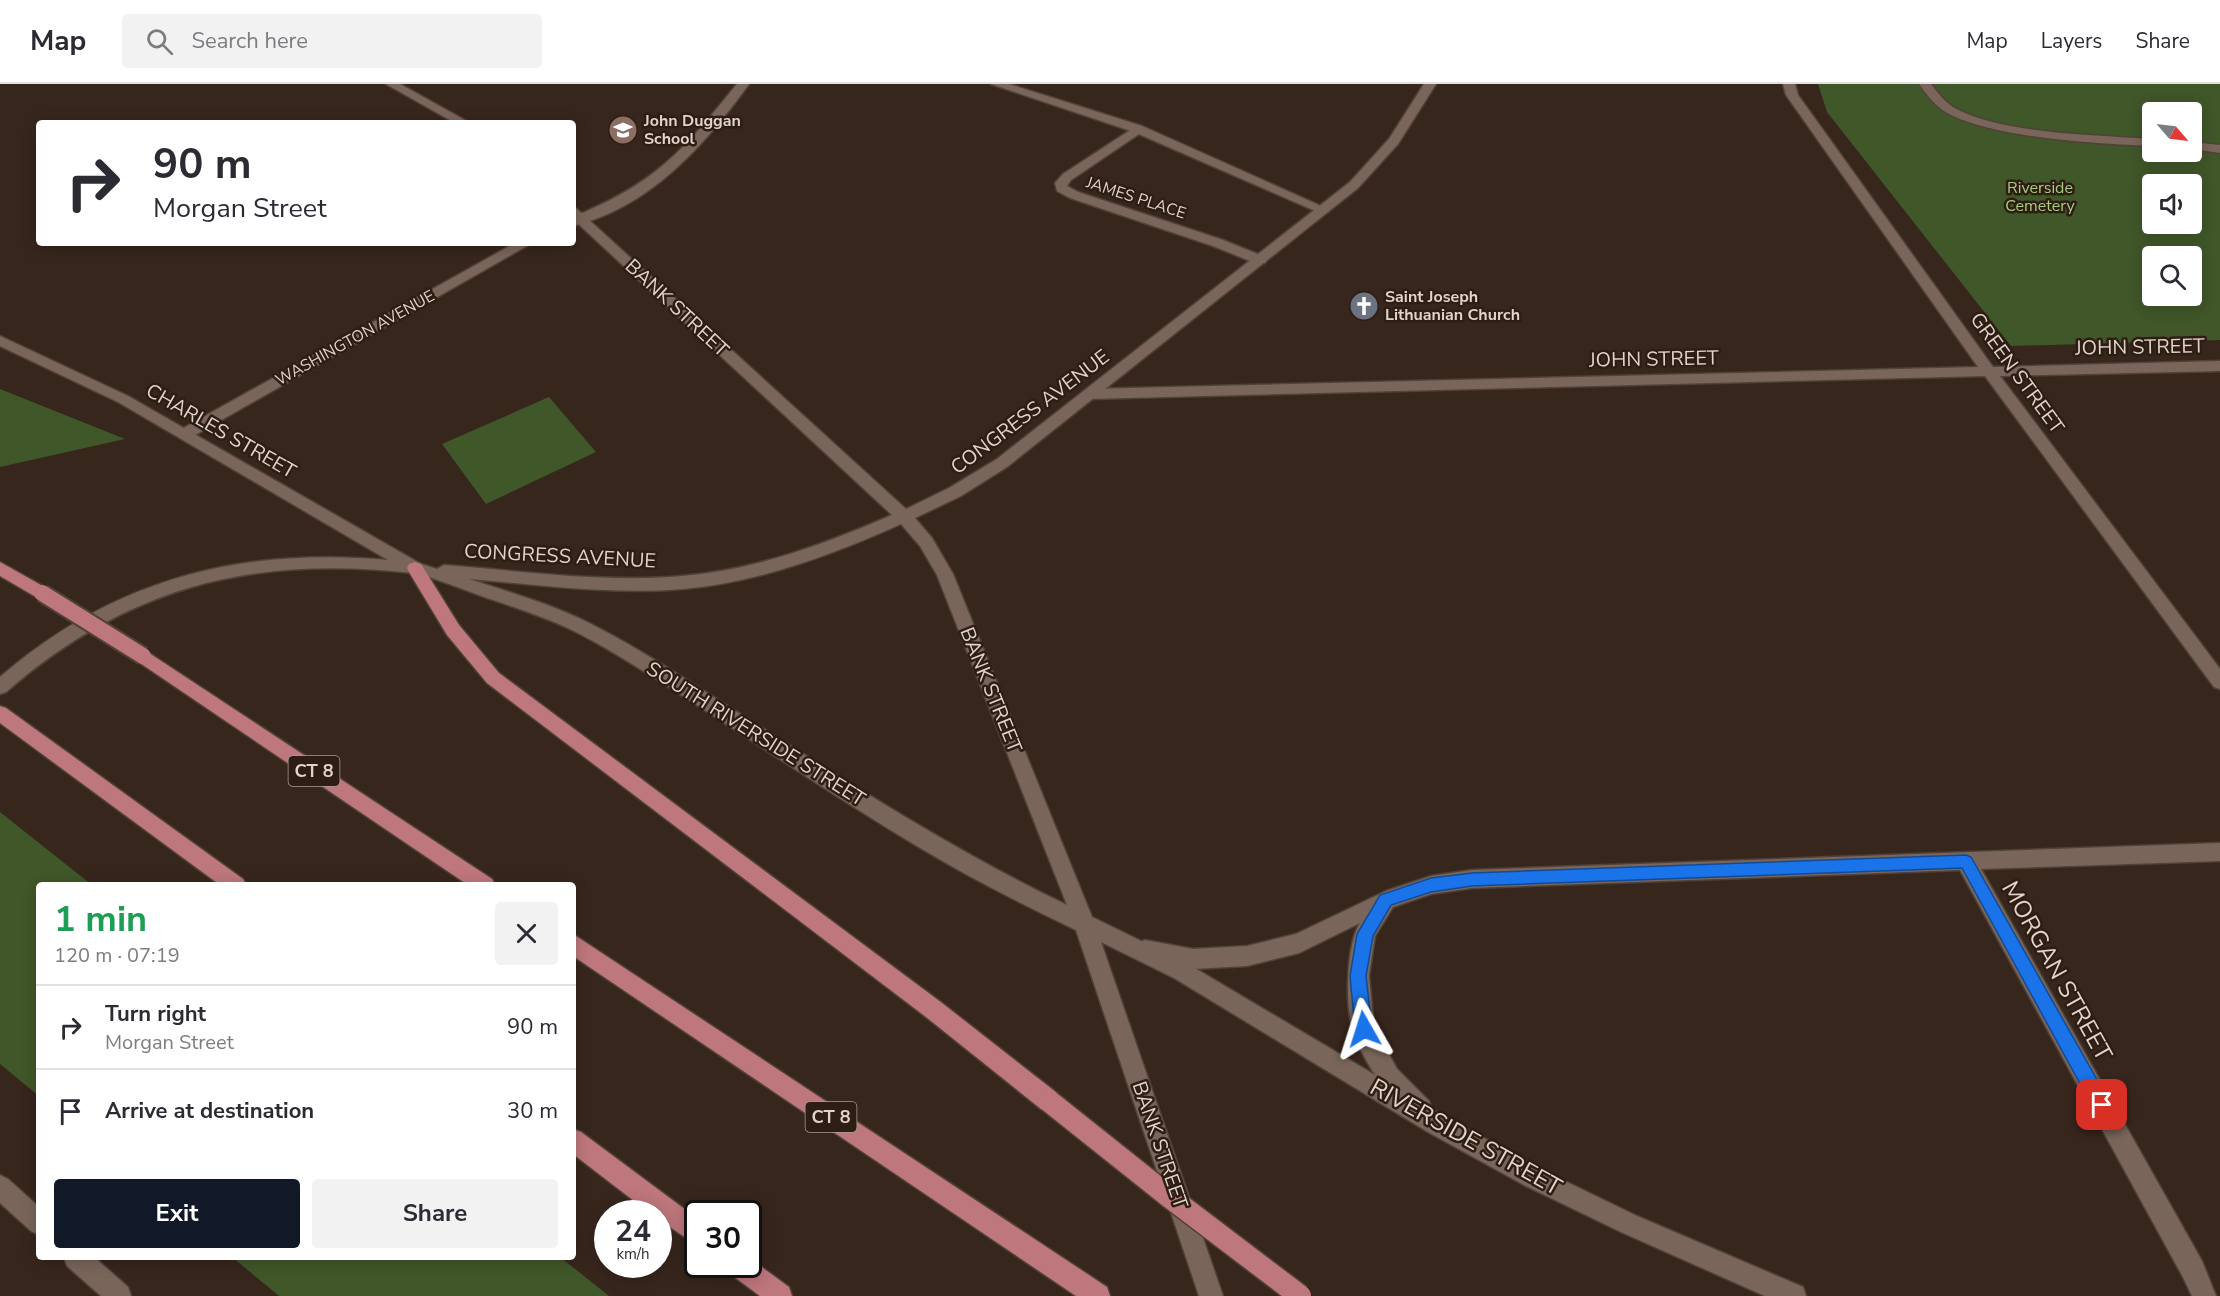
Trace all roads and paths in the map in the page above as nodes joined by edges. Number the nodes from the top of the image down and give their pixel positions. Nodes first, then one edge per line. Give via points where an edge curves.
1 (392, 84) edge
2 (743, 84) edge
3 (997, 84) edge
4 (1430, 84) edge
5 (1789, 84) edge
6 (1925, 84) edge
7 (458, 120) edge
8 (1138, 129) junction
9 (2142, 142) edge
10 (2202, 147) edge
11 (2220, 149) edge
12 (1324, 210) junction
13 (576, 218) edge
14 (520, 246) edge
15 (1260, 260) junction
16 (0, 340) edge
17 (2220, 366) edge
18 (1989, 372) junction
19 (1089, 394) junction
20 (185, 434) junction
21 (904, 517) junction
22 (0, 568) edge
23 (415, 568) junction
24 (2220, 682) edge
25 (0, 687) edge
26 (0, 713) edge
27 (2220, 852) edge
28 (1966, 862) junction
29 (232, 882) edge
30 (481, 882) edge
31 (1386, 900) junction
32 (1085, 926) junction
33 (576, 946) edge
34 (1137, 949) junction
35 (1436, 1124) junction
36 (576, 1142) edge
37 (0, 1187) edge
38 (36, 1220) edge
39 (684, 1223) edge
40 (79, 1260) edge
41 (756, 1278) edge
42 (1094, 1293) edge
43 (119, 1296) edge
44 (780, 1296) edge
45 (1211, 1296) edge
46 (1300, 1296) edge
47 (1794, 1296) edge
48 (2204, 1296) edge

1 - 7 street
2 - 13 street via 694,146 666,172 637,193
3 - 8 street
4 - 12 street, CONGRESS AVENUE via 1377,162
5 - 18 street, GREEN STREET via 1792,95
6 - 9 street via 1953,112 1994,124
8 - 12 street
8 - 15 street, JAMES PLACE via 1067,177 1061,188
10 - 11 street
12 - 15 street, CONGRESS AVENUE
13 - 21 street, BANK STREET
14 - 20 street, WASHINGTON AVENUE
15 - 19 street, CONGRESS AVENUE
16 - 20 street, CHARLES STREET
17 - 18 street, JOHN STREET
18 - 19 street, JOHN STREET
18 - 24 street, GREEN STREET
19 - 21 street, CONGRESS AVENUE via 974,483
20 - 23 street, CHARLES STREET
21 - 23 street, CONGRESS AVENUE via 790,562 700,580 623,584
21 - 32 street, BANK STREET via 926,542 945,574
22 - 30 highway, CT 8, bridge via 143,656
23 - 25 street via 286,563 198,579 152,594 88,623 52,645
23 - 32 street, SOUTH RIVERSIDE STREET via 529,605 582,627 923,840
23 - 46 highway, bridge via 453,630 494,678 934,1010
26 - 29 highway
27 - 28 street
28 - 31 street via 1472,879 1431,885
28 - 48 street, MORGAN STREET
31 - 34 street via 1299,943 1248,956 1193,959
31 - 35 street via 1365,934 1359,965 1364,1029 1389,1077
32 - 34 street, RIVERSIDE STREET
32 - 45 street, BANK STREET
33 - 42 highway, CT 8
34 - 35 street, RIVERSIDE STREET via 1181,971
35 - 47 street, RIVERSIDE STREET via 1629,1224
36 - 39 highway
37 - 38 street
40 - 43 street
41 - 44 highway

